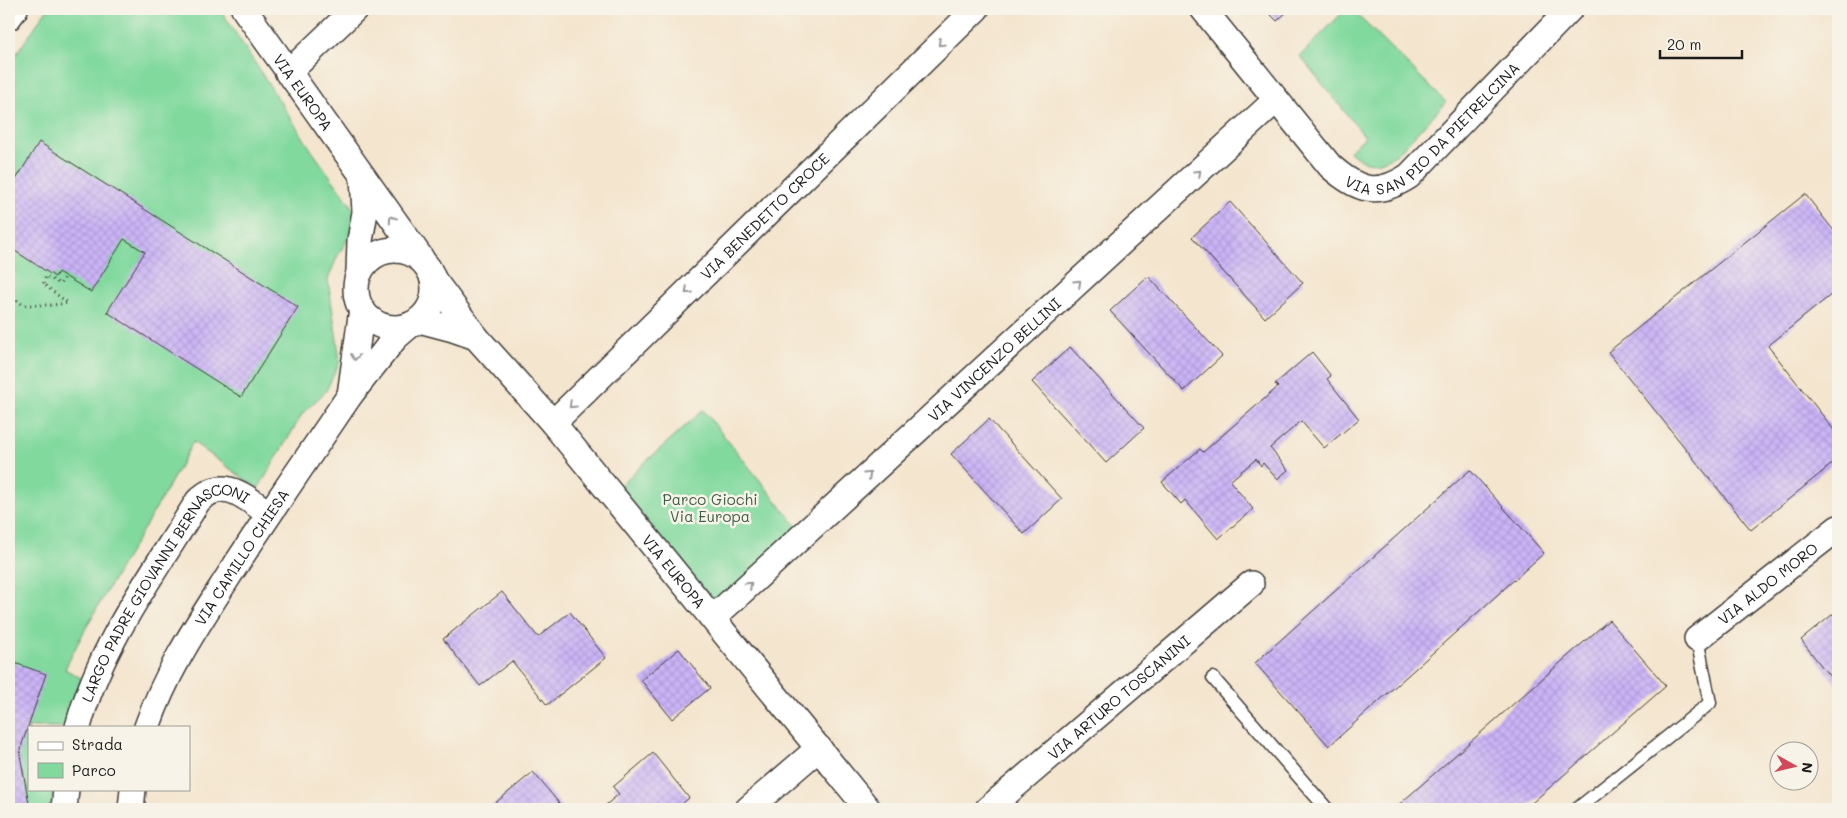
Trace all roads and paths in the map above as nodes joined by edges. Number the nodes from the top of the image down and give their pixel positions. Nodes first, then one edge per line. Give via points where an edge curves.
1 (15, 9) edge
2 (244, 9) edge
3 (355, 9) edge
4 (976, 9) edge
5 (1204, 9) edge
6 (1570, 9) edge
7 (9, 17) edge
8 (11, 62) dead end
9 (288, 73) junction
10 (1276, 100) junction
11 (9, 169) edge
12 (363, 177) junction
13 (427, 269) junction
14 (359, 273) junction
15 (66, 276) dead end
16 (9, 294) edge
17 (362, 309) junction
18 (415, 323) junction
19 (476, 338) junction
20 (350, 395) junction
21 (553, 423) junction
22 (269, 514) junction
23 (1838, 528) edge
24 (1251, 584) dead end
25 (713, 618) junction
26 (1697, 639) joint
27 (1213, 678) dead end
28 (78, 726) edge
29 (147, 726) edge
30 (818, 748) junction
31 (66, 790) edge
32 (133, 790) edge
33 (64, 809) edge
34 (131, 809) edge
35 (748, 809) edge
36 (868, 809) edge
37 (988, 809) edge
38 (1327, 809) edge
39 (1577, 809) edge

1 - 7 street
2 - 9 street, VIA EUROPA
3 - 9 street
4 -> 21 street, VIA BENEDETTO CROCE
5 - 10 street, VIA SAN PIO DA PIETRELCINA
6 - 10 street, VIA SAN PIO DA PIETRELCINA via 1409,176 1396,185 1380,189 1362,188 1344,179
8 - 11 path
9 - 12 street, VIA EUROPA
25 -> 10 street, VIA VINCENZO BELLINI
13 -> 12 street, VIA EUROPA
12 - 14 street via 365,212
13 - 14 street via 410,252 398,249 375,255
13 - 18 street via 434,291 432,303
13 - 19 street, VIA EUROPA
14 - 17 street via 356,285
15 - 16 path via 60,284 46,276 43,284 68,302 23,305
17 - 18 street via 369,318 390,328
17 -> 20 street, VIA CAMILLO CHIESA
18 - 19 street, VIA EUROPA via 453,329
18 - 20 street, VIA CAMILLO CHIESA via 394,338
19 - 21 street, VIA EUROPA
20 - 22 street, VIA CAMILLO CHIESA
21 - 25 street, VIA EUROPA
22 - 28 street, LARGO PADRE GIOVANNI BERNASCONI via 227,488 216,488 198,501 114,638 94,678
22 - 29 street, VIA CAMILLO CHIESA via 176,659
23 - 26 street, VIA ALDO MORO
24 - 37 street, VIA ARTURO TOSCANINI
25 - 30 street, VIA EUROPA
26 - 39 lane via 1710,703
27 - 38 lane
30 - 35 street
30 - 36 street, VIA EUROPA
31 - 33 street
32 - 34 street

